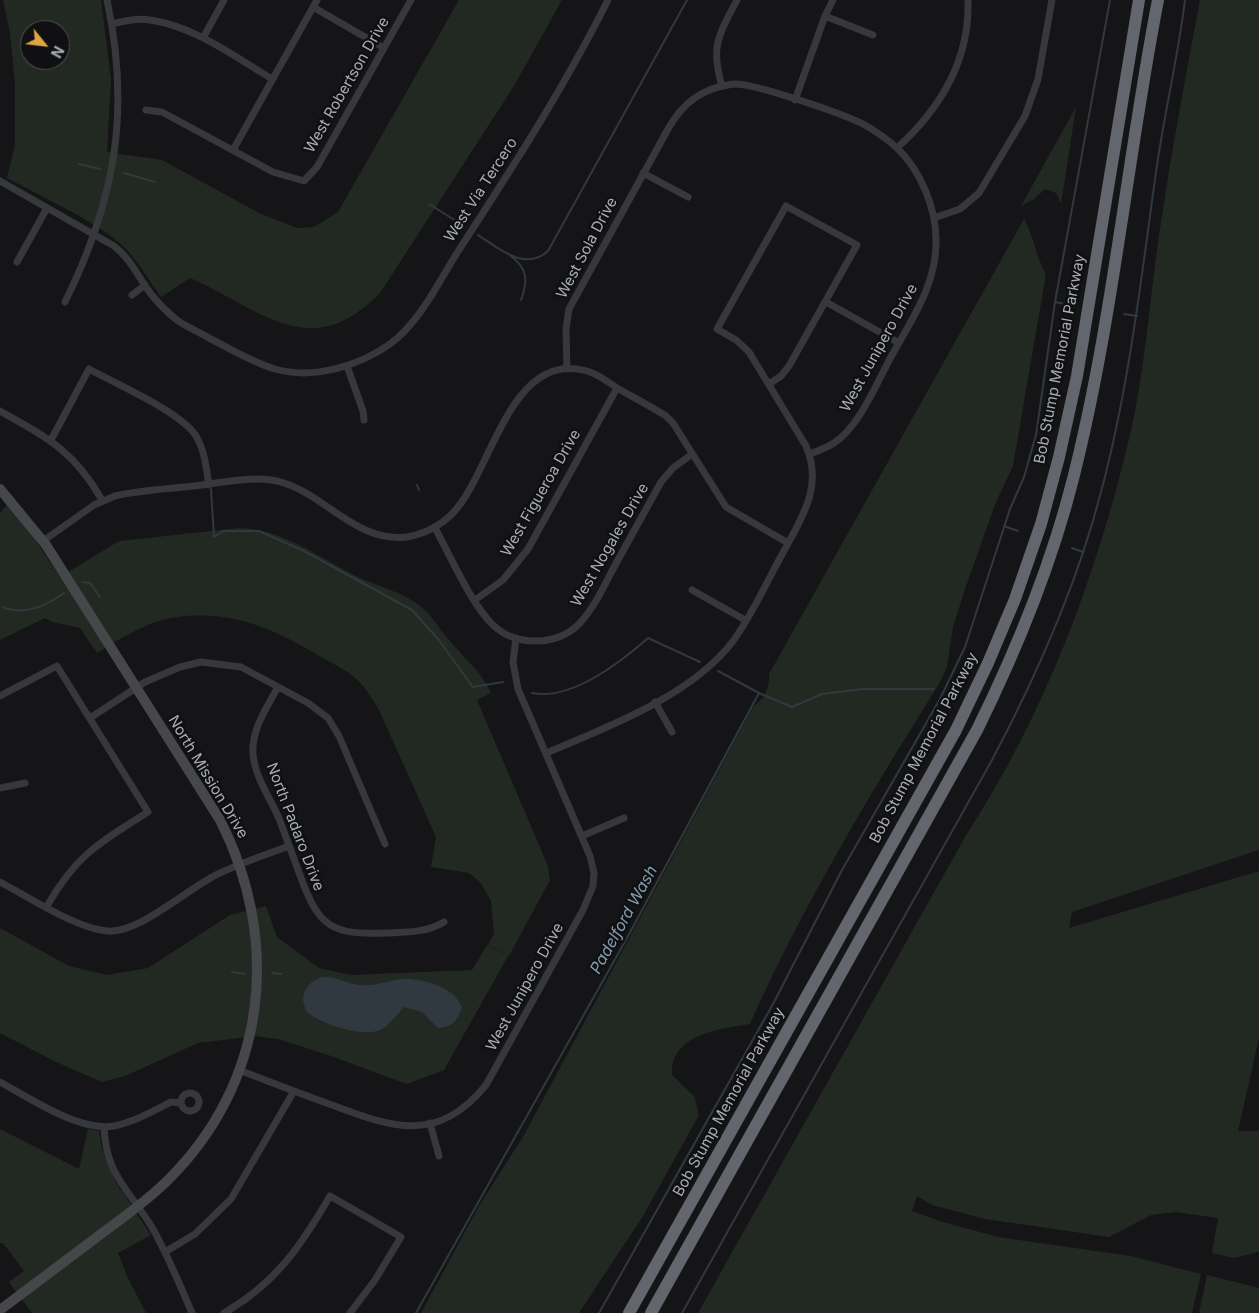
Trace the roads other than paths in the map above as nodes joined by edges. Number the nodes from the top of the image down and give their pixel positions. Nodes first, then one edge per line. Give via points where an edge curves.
1 (107, 0) edge
2 (224, 0) edge
3 (317, 0) edge
4 (411, 0) edge
5 (608, 0) edge
6 (738, 0) edge
7 (833, 0) edge
8 (968, 0) edge
9 (1052, 0) edge
10 (1139, 0) edge
11 (1158, 0) edge
12 (313, 7) junction
13 (825, 16) junction
14 (112, 24) junction
15 (873, 35) dead end
16 (203, 38) junction
17 (384, 48) junction
18 (272, 79) junction
19 (722, 86) junction
20 (795, 100) junction
21 (146, 110) dead end
22 (897, 148) junction
23 (233, 150) junction
24 (643, 173) junction
25 (0, 182) edge
26 (688, 196) dead end
27 (47, 208) junction
28 (934, 218) junction
29 (95, 235) junction
30 (17, 262) dead end
31 (145, 285) junction
32 (132, 294) dead end
33 (65, 302) dead end
34 (826, 302) junction
35 (899, 343) junction
36 (347, 366) junction
37 (567, 369) junction
38 (769, 384) junction
39 (617, 388) junction
40 (1, 415) edge
41 (364, 420) dead end
42 (51, 440) junction
43 (692, 454) junction
44 (810, 454) junction
45 (209, 485) junction
46 (0, 489) edge
47 (102, 500) junction
48 (434, 528) junction
49 (43, 541) junction
50 (788, 543) junction
51 (692, 590) dead end
52 (475, 600) junction
53 (745, 620) junction
54 (516, 638) junction
55 (278, 687) junction
56 (136, 688) junction
57 (0, 696) edge
58 (655, 702) junction
59 (90, 718) junction
60 (672, 732) dead end
61 (546, 753) junction
62 (25, 784) dead end
63 (0, 788) edge
64 (624, 818) dead end
65 (582, 836) junction
66 (385, 844) dead end
67 (289, 846) junction
68 (240, 864) junction
69 (0, 882) edge
70 (47, 906) junction
71 (444, 922) dead end
72 (239, 1070) junction
73 (0, 1082) edge
74 (294, 1091) junction
75 (181, 1103) dead end
76 (430, 1123) junction
77 (104, 1127) junction
78 (439, 1156) dead end
79 (138, 1207) junction
80 (165, 1252) junction
81 (0, 1310) edge
82 (192, 1313) edge
83 (224, 1313) edge
84 (350, 1313) edge
85 (629, 1313) edge
86 (651, 1313) edge

1 - 14 street
2 - 16 street
3 - 12 street
4 - 17 street, West Robertson Drive
5 - 36 street, West Via Tercero via 576,63 417,314 401,334 366,358
6 - 19 street via 717,41 716,65
7 - 13 street
8 - 22 street via 961,55 954,75 932,111
9 - 28 street via 1038,80 1025,116 980,193 960,209
10 - 85 highway, Bob Stump Memorial Parkway via 1065,433 1041,524 1012,606 988,664 948,743
11 - 86 highway via 1088,413 1066,504 1030,612 977,730
12 - 17 street
12 - 18 street
13 - 15 street
13 - 20 street
14 - 16 street via 133,19 150,20
14 - 29 street via 117,57 118,130
16 - 18 street
17 - 23 street, West Robertson Drive via 316,166 304,181 273,172
18 - 23 street
19 - 20 street, West Sola Drive via 754,86
19 - 24 street, West Sola Drive via 700,93 681,108
20 - 22 street, West Sola Drive via 864,125
21 - 23 street via 162,112
22 - 28 street, West Junipero Drive via 923,184
24 - 26 street
24 - 37 street, West Sola Drive via 569,308
25 - 27 street, West Via Tercero
27 - 29 street, West Via Tercero
27 - 30 street
28 - 35 street, West Junipero Drive via 936,241 931,279
29 - 31 street, West Via Tercero via 129,259
29 - 33 street
31 - 32 street
31 - 36 street, West Via Tercero via 178,321 252,360 277,370 312,372
34 - 35 street
34 - 38 street via 789,366
34 - 38 street via 857,245 786,206 716,329 749,352
35 - 44 street, West Junipero Drive via 852,425 834,442
36 - 41 street
37 - 39 street via 592,373
37 - 48 street via 543,375 524,390 458,507
38 - 44 street
39 - 43 street via 666,416
39 - 52 street, West Figueroa Drive via 528,549 502,580
40 - 42 street
42 - 45 street via 89,369 176,417 191,429 204,453
42 - 47 street via 82,468
43 - 50 street via 726,507
43 - 54 street, West Nogales Drive via 661,482 593,607 579,624 556,638 529,641
44 - 50 street via 814,477 810,499
45 - 47 street via 127,493
45 - 48 street via 259,480 284,483 300,489 365,530 383,536 406,537
46 - 49 street, North Mission Drive
47 - 49 street
48 - 52 street
49 - 56 street, North Mission Drive
50 - 53 street
51 - 53 street
52 - 54 street via 492,624
53 - 58 street via 734,640 705,670
54 - 61 street, West Junipero Drive via 515,679
55 - 56 street via 241,667 201,662 165,672
55 - 66 street via 316,708 333,726
55 - 67 street, North Padaro Drive via 255,734 253,754
56 - 59 street
56 - 68 street, North Mission Drive via 220,820
57 - 59 street via 57,666
58 - 60 street
58 - 61 street via 606,728
59 - 70 street via 148,812 83,856 64,877
61 - 65 street, West Junipero Drive
62 - 63 street
64 - 65 street
65 - 76 street, West Junipero Drive via 594,873 583,910 486,1085 476,1098 455,1114
67 - 68 street
67 - 71 street, North Padaro Drive via 308,900 321,918 339,929 358,934 417,932 432,930
68 - 70 street via 211,877 128,928 108,931 94,928
68 - 72 street, North Mission Drive via 254,918 258,966 254,1011
69 - 70 street
72 - 74 street, West Junipero Drive
72 - 79 street, North Mission Drive via 218,1115 198,1147
73 - 77 street via 78,1122
74 - 76 street, West Junipero Drive via 387,1124 402,1127
74 - 80 street via 231,1199 195,1234
75 - 77 street via 171,1102 124,1123
76 - 78 street
77 - 79 street via 114,1174
79 - 80 street
79 - 81 street, North Mission Drive
80 - 82 street
83 - 84 street via 254,1293 282,1267 330,1196 401,1238

